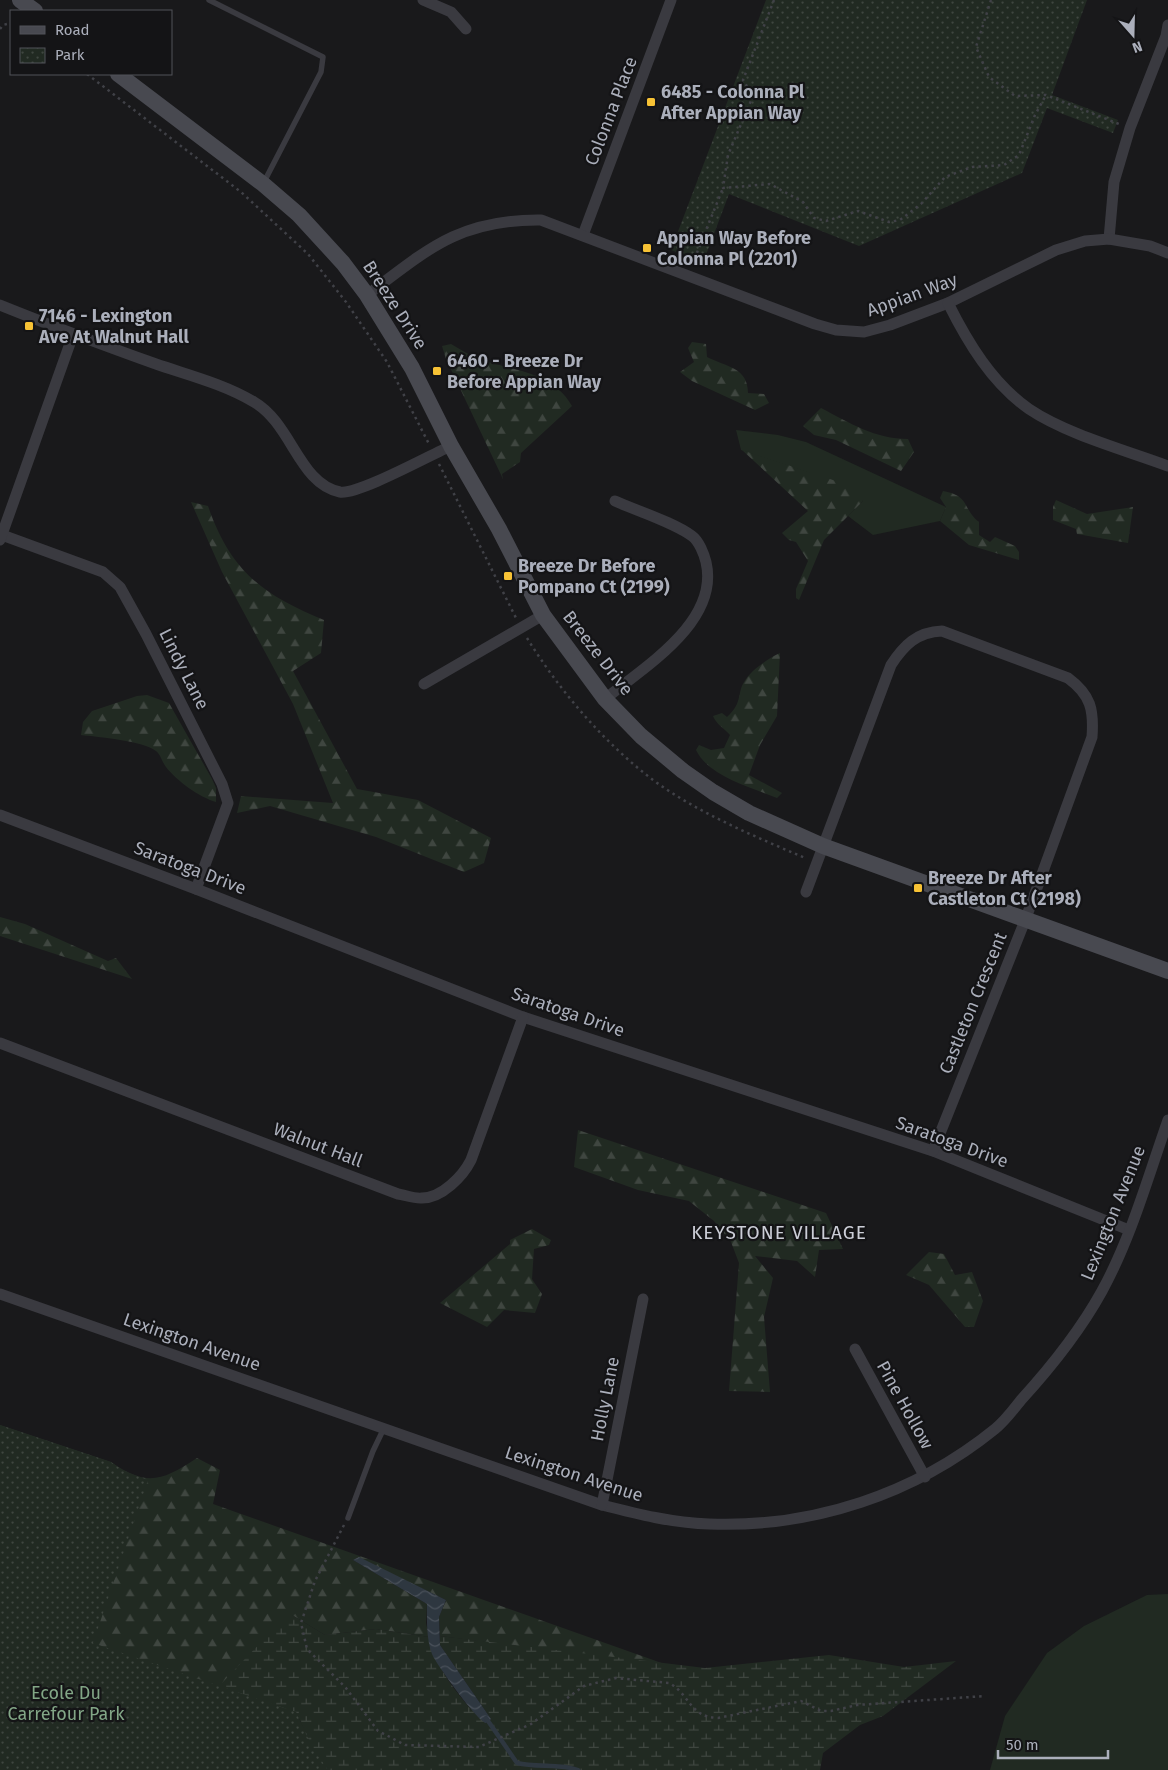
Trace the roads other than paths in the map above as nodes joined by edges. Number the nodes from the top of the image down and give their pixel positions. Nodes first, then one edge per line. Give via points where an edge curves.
1 (20, 0) edge
2 (209, 0) edge
3 (423, 0) edge
4 (672, 0) edge
5 (34, 10) edge
6 (1168, 25) edge
7 (466, 29) dead end
8 (119, 75) edge
9 (263, 184) junction
10 (583, 235) junction
11 (1109, 239) junction
12 (1168, 253) edge
13 (367, 295) junction
14 (948, 303) junction
15 (0, 305) edge
16 (73, 334) junction
17 (451, 446) junction
18 (1168, 466) edge
19 (615, 501) dead end
20 (1, 538) edge
21 (543, 615) junction
22 (424, 684) dead end
23 (605, 699) junction
24 (0, 815) edge
25 (823, 846) junction
26 (196, 889) junction
27 (806, 892) dead end
28 (1026, 918) junction
29 (1168, 971) edge
30 (523, 1017) junction
31 (0, 1043) edge
32 (1168, 1120) edge
33 (933, 1151) junction
34 (1129, 1230) junction
35 (0, 1294) edge
36 (643, 1299) dead end
37 (855, 1349) dead end
38 (384, 1428) junction
39 (925, 1477) junction
40 (602, 1505) junction
41 (348, 1518) road end

1 - 5 street
2 - 9 lane via 323,57 321,72
3 - 7 street via 451,12
4 - 10 street, Colonna Place
6 - 11 street via 1114,182
8 - 9 street, Breeze Drive
9 - 13 street, Breeze Drive via 305,222
10 - 13 street, Appian Way via 541,220 489,223 456,234 410,262
10 - 14 street, Appian Way via 836,330 864,332
11 - 12 street, Appian Way via 1150,246
11 - 14 street, Appian Way via 1086,241 1056,250
13 - 17 street, Breeze Drive via 412,368
14 - 18 street via 975,351 997,381 1030,409 1062,426
15 - 16 street
16 - 17 street via 220,386 255,402 274,417 309,473 327,488 343,492 362,488
16 - 20 street
17 - 21 street, Breeze Drive
19 - 23 street via 693,537 704,554 708,571 702,605 693,622 681,636
20 - 26 street, Lindy Lane via 103,572 120,588 146,634 222,784 228,803
21 - 22 street
21 - 23 street, Breeze Drive
23 - 25 street, Breeze Drive via 641,736 713,792
24 - 26 street, Saratoga Drive
25 - 27 street, Castleton Crescent
25 - 28 street, Breeze Drive
25 - 28 street, Castleton Crescent via 891,665 913,639 928,632 942,631 1068,678 1081,688 1090,706 1092,737
26 - 30 street, Saratoga Drive
28 - 29 street, Breeze Drive
28 - 33 street, Castleton Crescent
30 - 31 street, Walnut Hall via 463,1176 444,1190 423,1199 398,1194
30 - 33 street, Saratoga Drive
32 - 34 street, Lexington Avenue
33 - 34 street, Saratoga Drive
34 - 39 street, Lexington Avenue via 1102,1290 1058,1359 996,1428
35 - 38 street, Lexington Avenue
36 - 40 street, Holly Lane
37 - 39 street, Pine Hollow
38 - 40 street, Lexington Avenue
38 - 41 lane
39 - 40 street, Lexington Avenue via 865,1502 821,1514 768,1522 709,1524 649,1517

